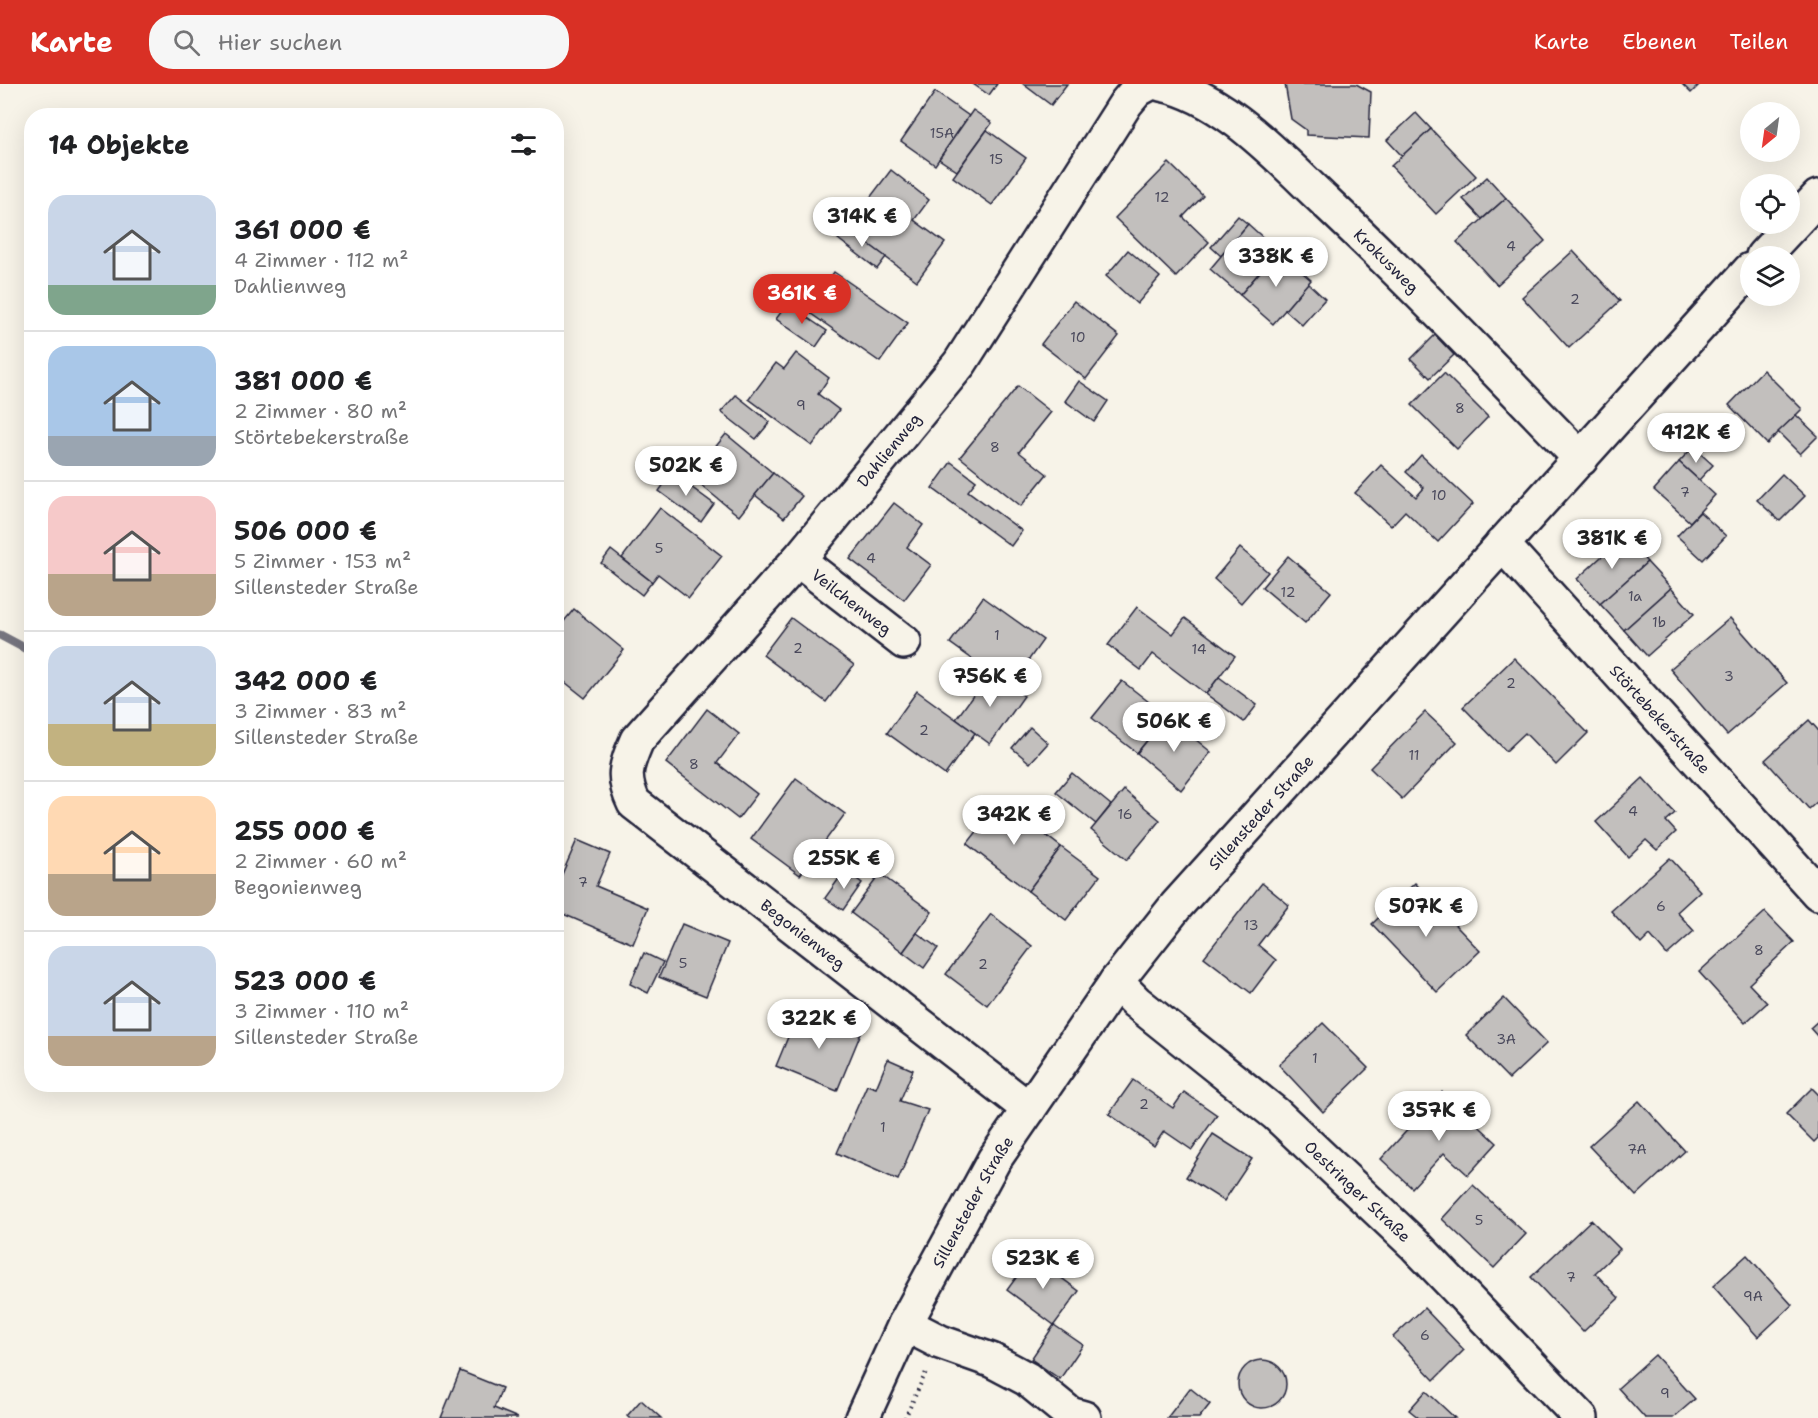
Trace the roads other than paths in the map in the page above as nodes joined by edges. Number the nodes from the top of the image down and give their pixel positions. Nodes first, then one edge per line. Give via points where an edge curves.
1 (1161, 85) edge
2 (1818, 197) edge
3 (1772, 246) edge
4 (1740, 281) edge
5 (1581, 459) junction
6 (1502, 544) junction
7 (798, 560) junction
8 (904, 642) dead end
9 (634, 803) joint
10 (1818, 893) edge
11 (1116, 982) junction
12 (1029, 1108) junction
13 (906, 1324) junction
14 (862, 1418) edge
15 (1084, 1418) edge
16 (1581, 1418) edge

1 - 5 street, Krokusweg via 1210,103 1255,136 1381,254
1 - 7 street, Dahlienweg via 1137,90 1126,103 960,363
2 - 3 street
4 - 5 street, Sillensteder Straße
5 - 6 street, Sillensteder Straße
6 - 10 street, Störtebekerstraße
6 - 11 street, Sillensteder Straße via 1176,906
7 - 8 street, Veilchenweg
7 - 9 street, Dahlienweg via 637,740 626,767 625,785
9 - 12 street, Begonienweg
11 - 12 street, Sillensteder Straße
11 - 16 street, Oestringer Straße via 1276,1114 1416,1246
12 - 13 street, Sillensteder Straße via 994,1160
13 - 14 street, Sillensteder Straße
13 - 15 street via 940,1342 991,1360 1027,1380 1070,1414

